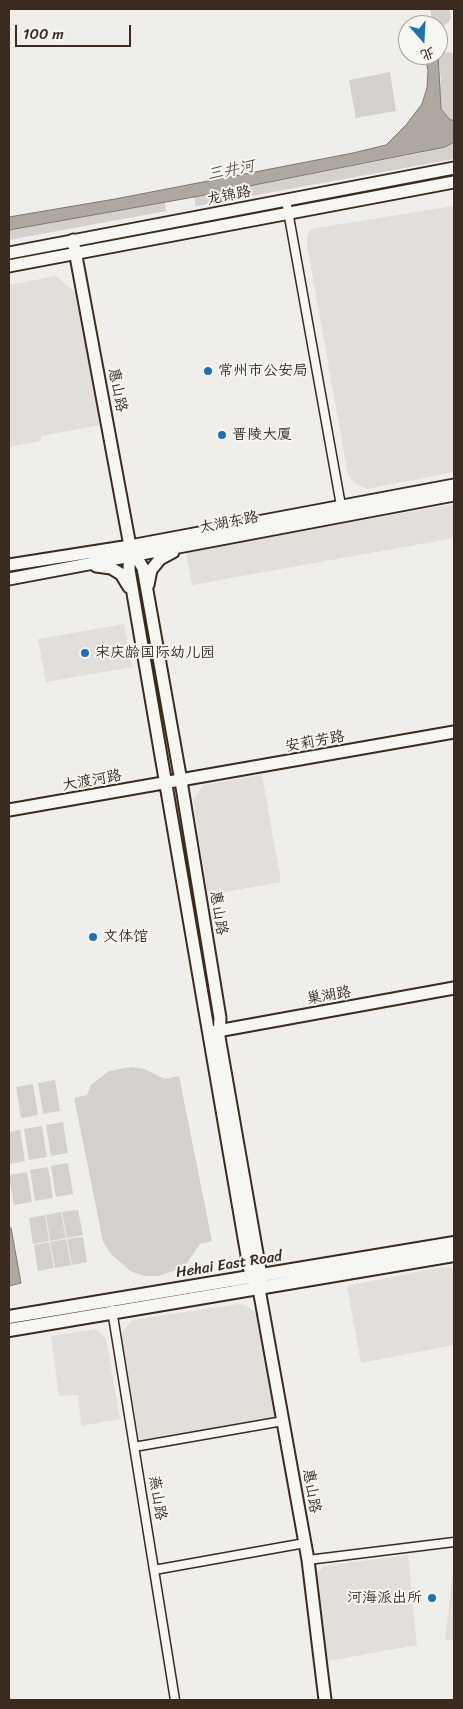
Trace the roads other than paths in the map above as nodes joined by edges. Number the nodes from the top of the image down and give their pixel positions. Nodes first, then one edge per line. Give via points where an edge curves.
1 (454, 168) edge
2 (454, 182) edge
3 (287, 206) junction
4 (73, 240) junction
5 (9, 253) edge
6 (75, 253) junction
7 (9, 266) edge
8 (454, 485) edge
9 (454, 495) edge
10 (342, 512) junction
11 (179, 548) junction
12 (132, 553) junction
13 (90, 564) junction
14 (9, 565) edge
15 (9, 579) edge
16 (147, 589) junction
17 (133, 592) junction
18 (454, 732) edge
19 (181, 781) junction
20 (167, 783) junction
21 (9, 810) edge
22 (454, 988) edge
23 (214, 1032) junction
24 (454, 1243) edge
25 (454, 1255) edge
26 (257, 1281) junction
27 (112, 1307) junction
28 (9, 1317) edge
29 (9, 1330) edge
30 (283, 1421) junction
31 (134, 1447) junction
32 (454, 1542) edge
33 (305, 1543) junction
34 (308, 1560) junction
35 (154, 1570) junction
36 (175, 1700) edge
37 (326, 1700) edge

1 - 3 street, 龙锦路
2 - 3 street, 龙锦路
3 - 4 street, 龙锦路
3 - 6 street, 龙锦路
3 - 10 street
4 - 5 street, 龙锦路
4 - 6 street, 惠山路
6 - 7 street, 龙锦路
6 - 12 street, 惠山路
8 - 10 street, 太湖东路
9 - 10 street, 太湖东路
10 - 11 street, 太湖东路
10 - 12 street, 太湖东路
11 - 12 street, 太湖东路
11 - 16 street via 151,570
12 - 13 street, 太湖东路
12 - 14 street, 太湖东路
12 - 16 street, 惠山路 via 143,568
12 - 17 street, 惠山路 via 129,570
13 - 15 street, 太湖东路
13 - 17 street via 111,568 121,574
16 - 19 street, 惠山路
17 - 20 street, 惠山路
18 - 19 street, 安莉芳路
19 - 20 street, 大渡河路
19 - 23 street, 惠山路 via 220,1018
20 - 21 street, 大渡河路
20 - 23 street, 惠山路
22 - 23 street, 巢湖路
23 - 26 street, 惠山路
24 - 26 main road, Hehai East Road
25 - 26 main road, Hehai East Road
26 - 27 main road, Hehai East Road
26 - 30 street, 惠山路
27 - 28 main road, Hehai East Road
27 - 29 main road, Hehai East Road
27 - 31 street, 燕山路
30 - 31 street
30 - 33 street, 惠山路
31 - 35 street, 燕山路
32 - 34 street
33 - 34 street, 惠山路
33 - 35 street
34 - 37 street, 惠山路
35 - 36 street, 燕山路

